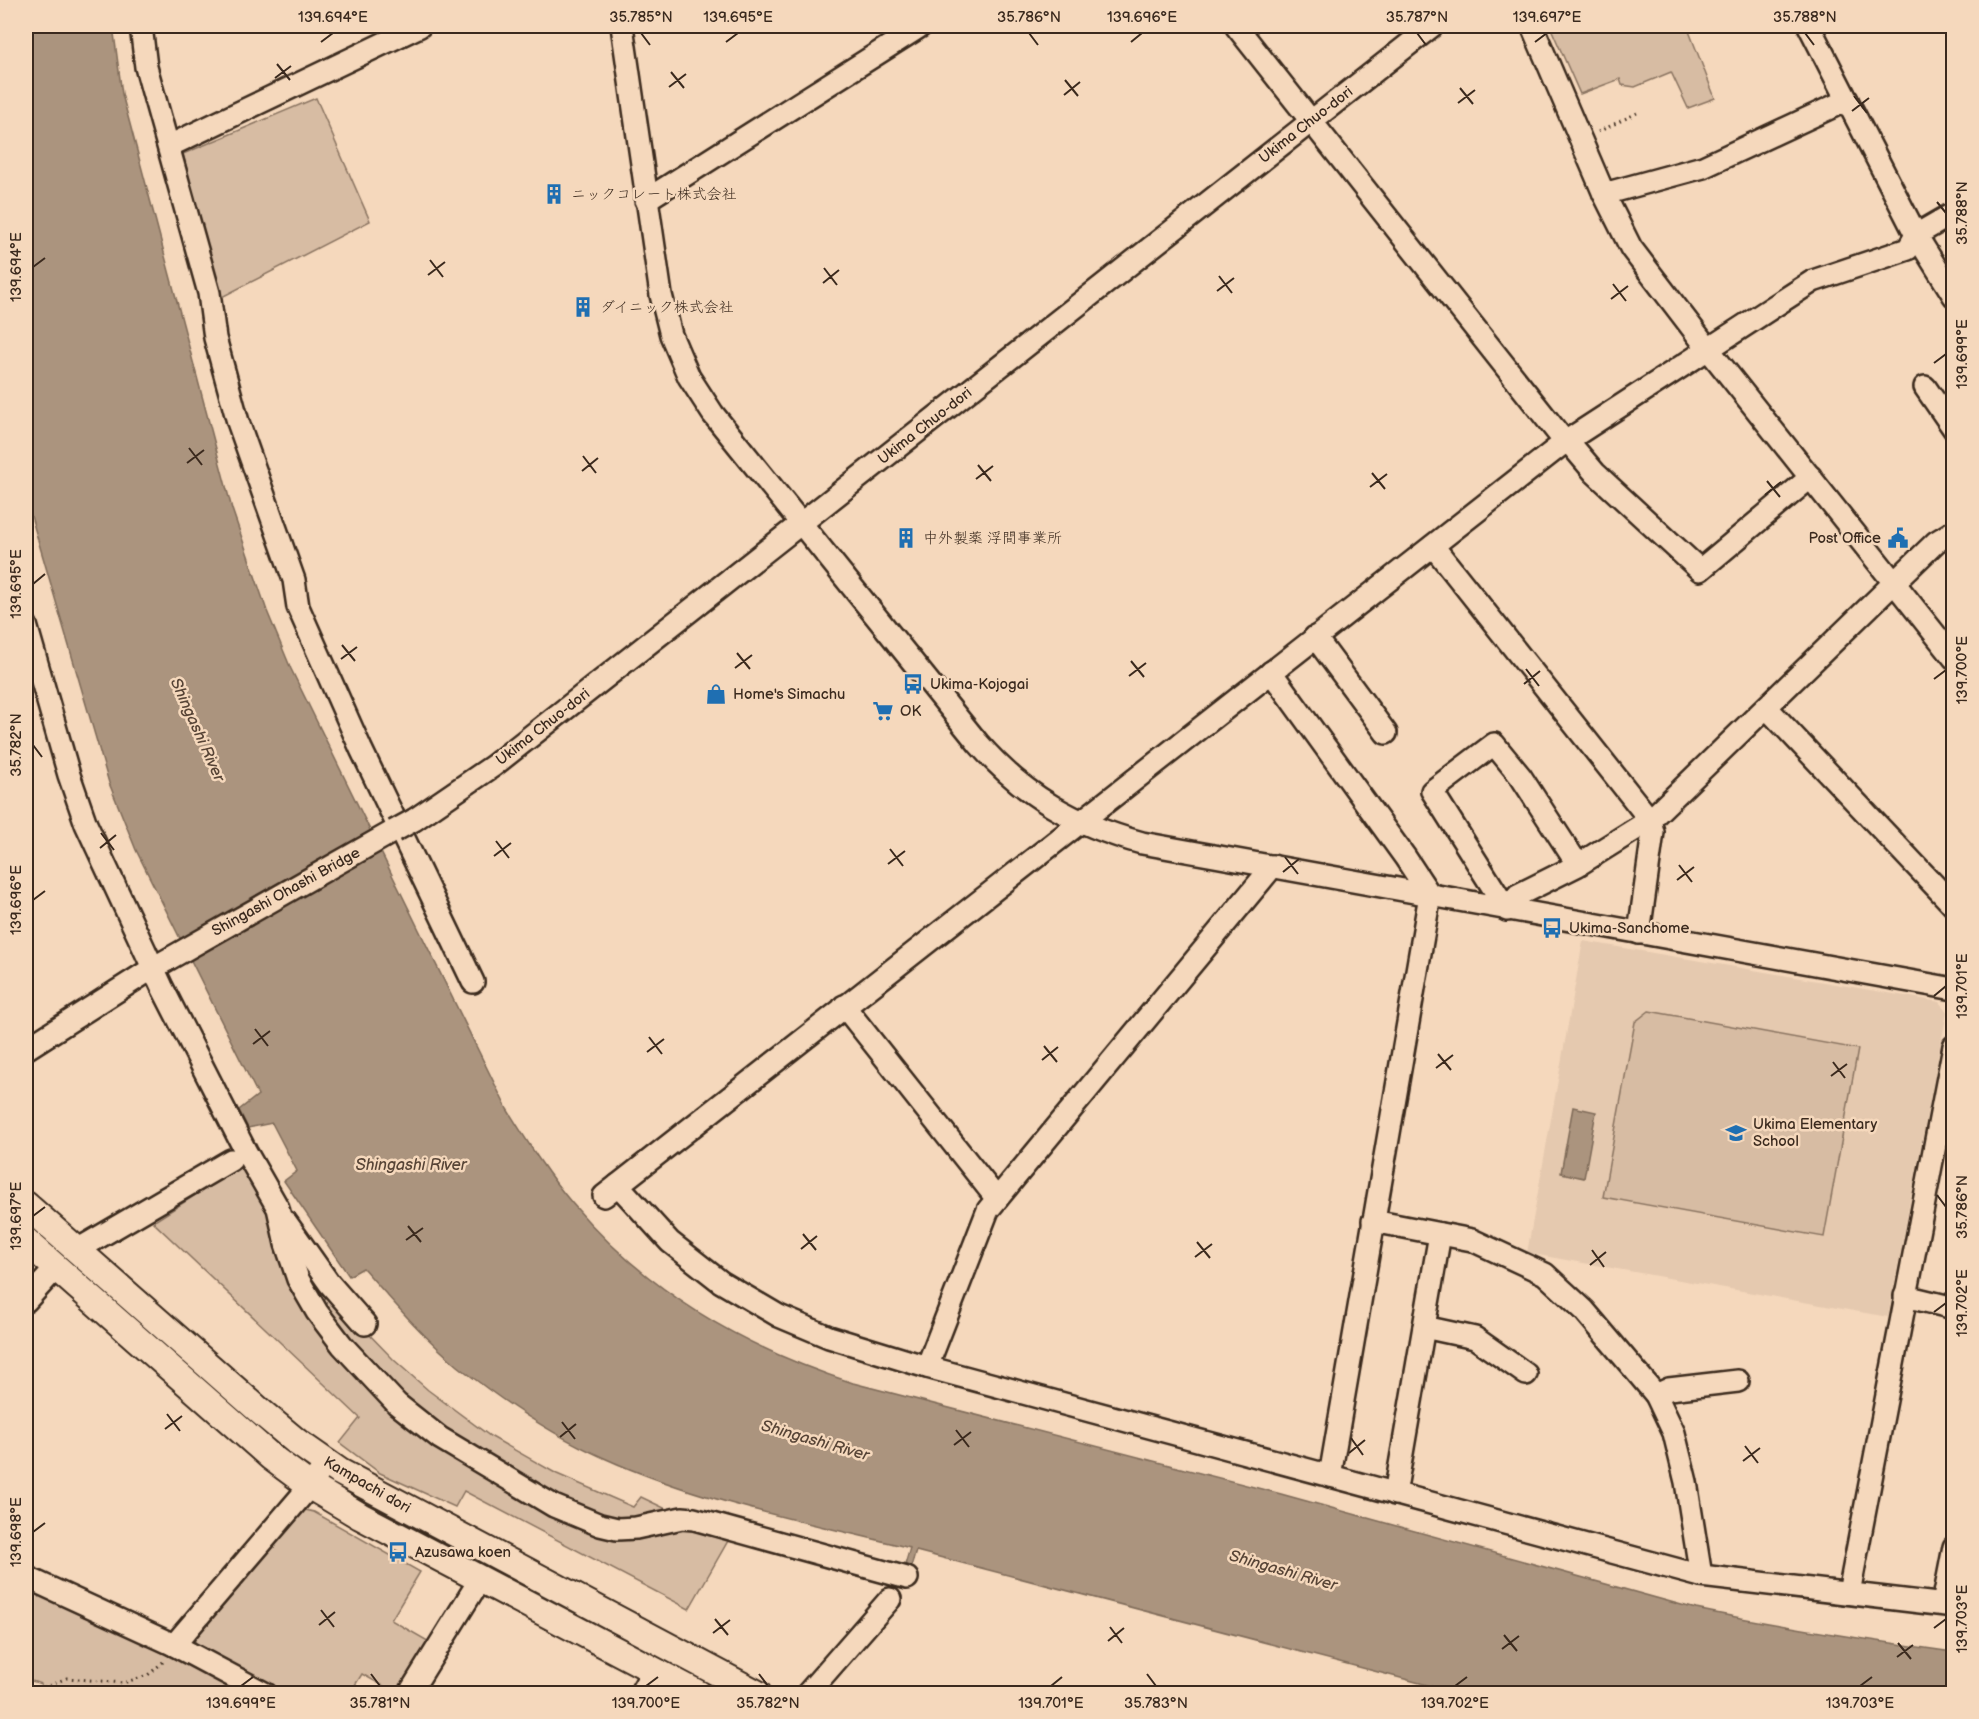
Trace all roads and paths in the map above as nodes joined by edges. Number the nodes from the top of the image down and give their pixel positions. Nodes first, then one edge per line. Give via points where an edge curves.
1 (141, 26) edge
2 (420, 26) edge
3 (622, 26) edge
4 (921, 26) edge
5 (1236, 26) edge
6 (1432, 26) edge
7 (1532, 26) edge
8 (1812, 26) edge
9 (381, 34) edge
10 (1847, 100) junction
11 (1637, 113) dead end
12 (1311, 121) junction
13 (1593, 135) dead end
14 (169, 146) junction
15 (1604, 194) junction
16 (646, 200) junction
17 (1953, 213) edge
18 (1916, 236) junction
19 (1953, 296) edge
20 (1709, 350) junction
21 (1925, 387) dead end
22 (1953, 429) edge
23 (1564, 442) junction
24 (1811, 477) junction
25 (800, 524) junction
26 (1953, 531) edge
27 (1433, 546) junction
28 (1894, 583) junction
29 (26, 625) edge
30 (1315, 637) junction
31 (1953, 657) edge
32 (1271, 672) junction
33 (1767, 708) junction
34 (1384, 722) dead end
35 (414, 820) joint
36 (1650, 820) junction
37 (1079, 822) junction
38 (1578, 865) junction
39 (1273, 866) junction
40 (1430, 895) junction
41 (1953, 906) edge
42 (1508, 910) junction
43 (1639, 933) junction
44 (155, 966) junction
45 (473, 982) dead end
46 (1953, 989) edge
47 (844, 1006) junction
48 (1953, 1046) edge
49 (26, 1049) edge
50 (1951, 1068) edge
51 (231, 1160) dead end
52 (997, 1199) junction
53 (26, 1205) edge
54 (278, 1208) junction
55 (1373, 1221) junction
56 (1440, 1234) junction
57 (26, 1241) edge
58 (77, 1250) junction
59 (56, 1268) junction
60 (1905, 1296) junction
61 (26, 1301) edge
62 (1953, 1308) edge
63 (365, 1324) dead end
64 (1424, 1327) junction
65 (927, 1367) junction
66 (1526, 1374) dead end
67 (1738, 1381) dead end
68 (1656, 1395) junction
69 (326, 1463) junction
70 (1330, 1476) junction
71 (310, 1486) junction
72 (1395, 1494) junction
73 (1953, 1547) edge
74 (1701, 1576) junction
75 (26, 1577) edge
76 (907, 1578) dead end
77 (474, 1589) dead end
78 (1849, 1593) junction
79 (891, 1599) dead end
80 (1948, 1605) edge
81 (175, 1645) junction
82 (654, 1670) junction
83 (27, 1694) edge
84 (266, 1694) edge
85 (410, 1694) edge
86 (640, 1694) edge
87 (699, 1694) edge
88 (758, 1694) edge
89 (807, 1694) edge

1 - 14 street via 146,67
2 - 9 street
3 - 16 street
4 - 16 street
5 - 12 street
6 - 12 street, Ukima Chuo-dori
7 - 15 street
8 - 10 street
9 - 14 street
10 - 15 street via 1702,166
10 - 18 street
11 - 13 path
12 - 23 street
12 - 25 street, Ukima Chuo-dori
14 - 45 street via 209,293 215,338 238,422 294,580 298,607
15 - 20 street via 1631,248
16 - 25 street via 661,295 671,335 689,377 713,414
17 - 18 street
18 - 19 street
18 - 20 street via 1908,249 1813,281
20 - 23 street
20 - 24 street
21 - 22 street
23 - 24 street via 1700,570
23 - 27 street
24 - 28 street
25 - 35 street, Ukima Chuo-dori via 493,766
25 - 37 street via 992,759 1039,798
26 - 28 street
27 - 30 street
27 - 36 street
28 - 31 street
28 - 33 street
29 - 44 street via 86,824
30 - 32 street
30 - 34 street
32 - 37 street
32 - 40 street
33 - 36 street
33 - 41 street
35 - 44 street, Shingashi Ohashi Bridge, bridge
36 - 38 street
36 - 43 street via 1653,832
37 - 39 street via 1142,843
37 - 47 street
38 - 42 street via 1518,895
38 - 42 street via 1531,792 1494,744 1432,790
39 - 40 street
39 - 52 street
40 - 42 street
40 - 55 street
42 - 43 street
43 - 46 street
44 - 49 street, Shingashi Ohashi Bridge
44 - 54 street via 246,1152
47 - 52 street
47 - 65 street via 611,1190 721,1282 779,1316 829,1337
48 - 50 street
50 - 60 street
51 - 58 street
52 - 65 street via 988,1210
53 - 58 main road, Kampachi dori
54 - 63 street via 329,1283
54 - 76 street via 298,1279 342,1345 397,1404 440,1438 488,1468 555,1506 600,1525 636,1528 694,1519
55 - 56 street
55 - 70 street
56 - 64 street
56 - 68 street via 1472,1240 1545,1274 1584,1310
57 - 59 main road, Kampachi dori
58 - 69 main road, Kampachi dori via 261,1412
59 - 61 street
59 - 71 main road, Kampachi dori via 230,1423
60 - 62 street
60 - 78 street
64 - 66 street via 1475,1338
64 - 72 street
65 - 70 street
67 - 68 street via 1669,1389
68 - 74 street via 1674,1433
69 - 71 street
69 - 88 main road, Kampachi dori
70 - 72 street
71 - 81 street
71 - 82 main road, Kampachi dori
72 - 74 street
73 - 80 street
74 - 78 street
75 - 81 street
77 - 85 street
78 - 80 street
79 - 89 street
81 - 83 path via 169,1657 148,1675 123,1683 67,1677
81 - 84 street
82 - 86 street
82 - 87 main road, Kampachi dori

